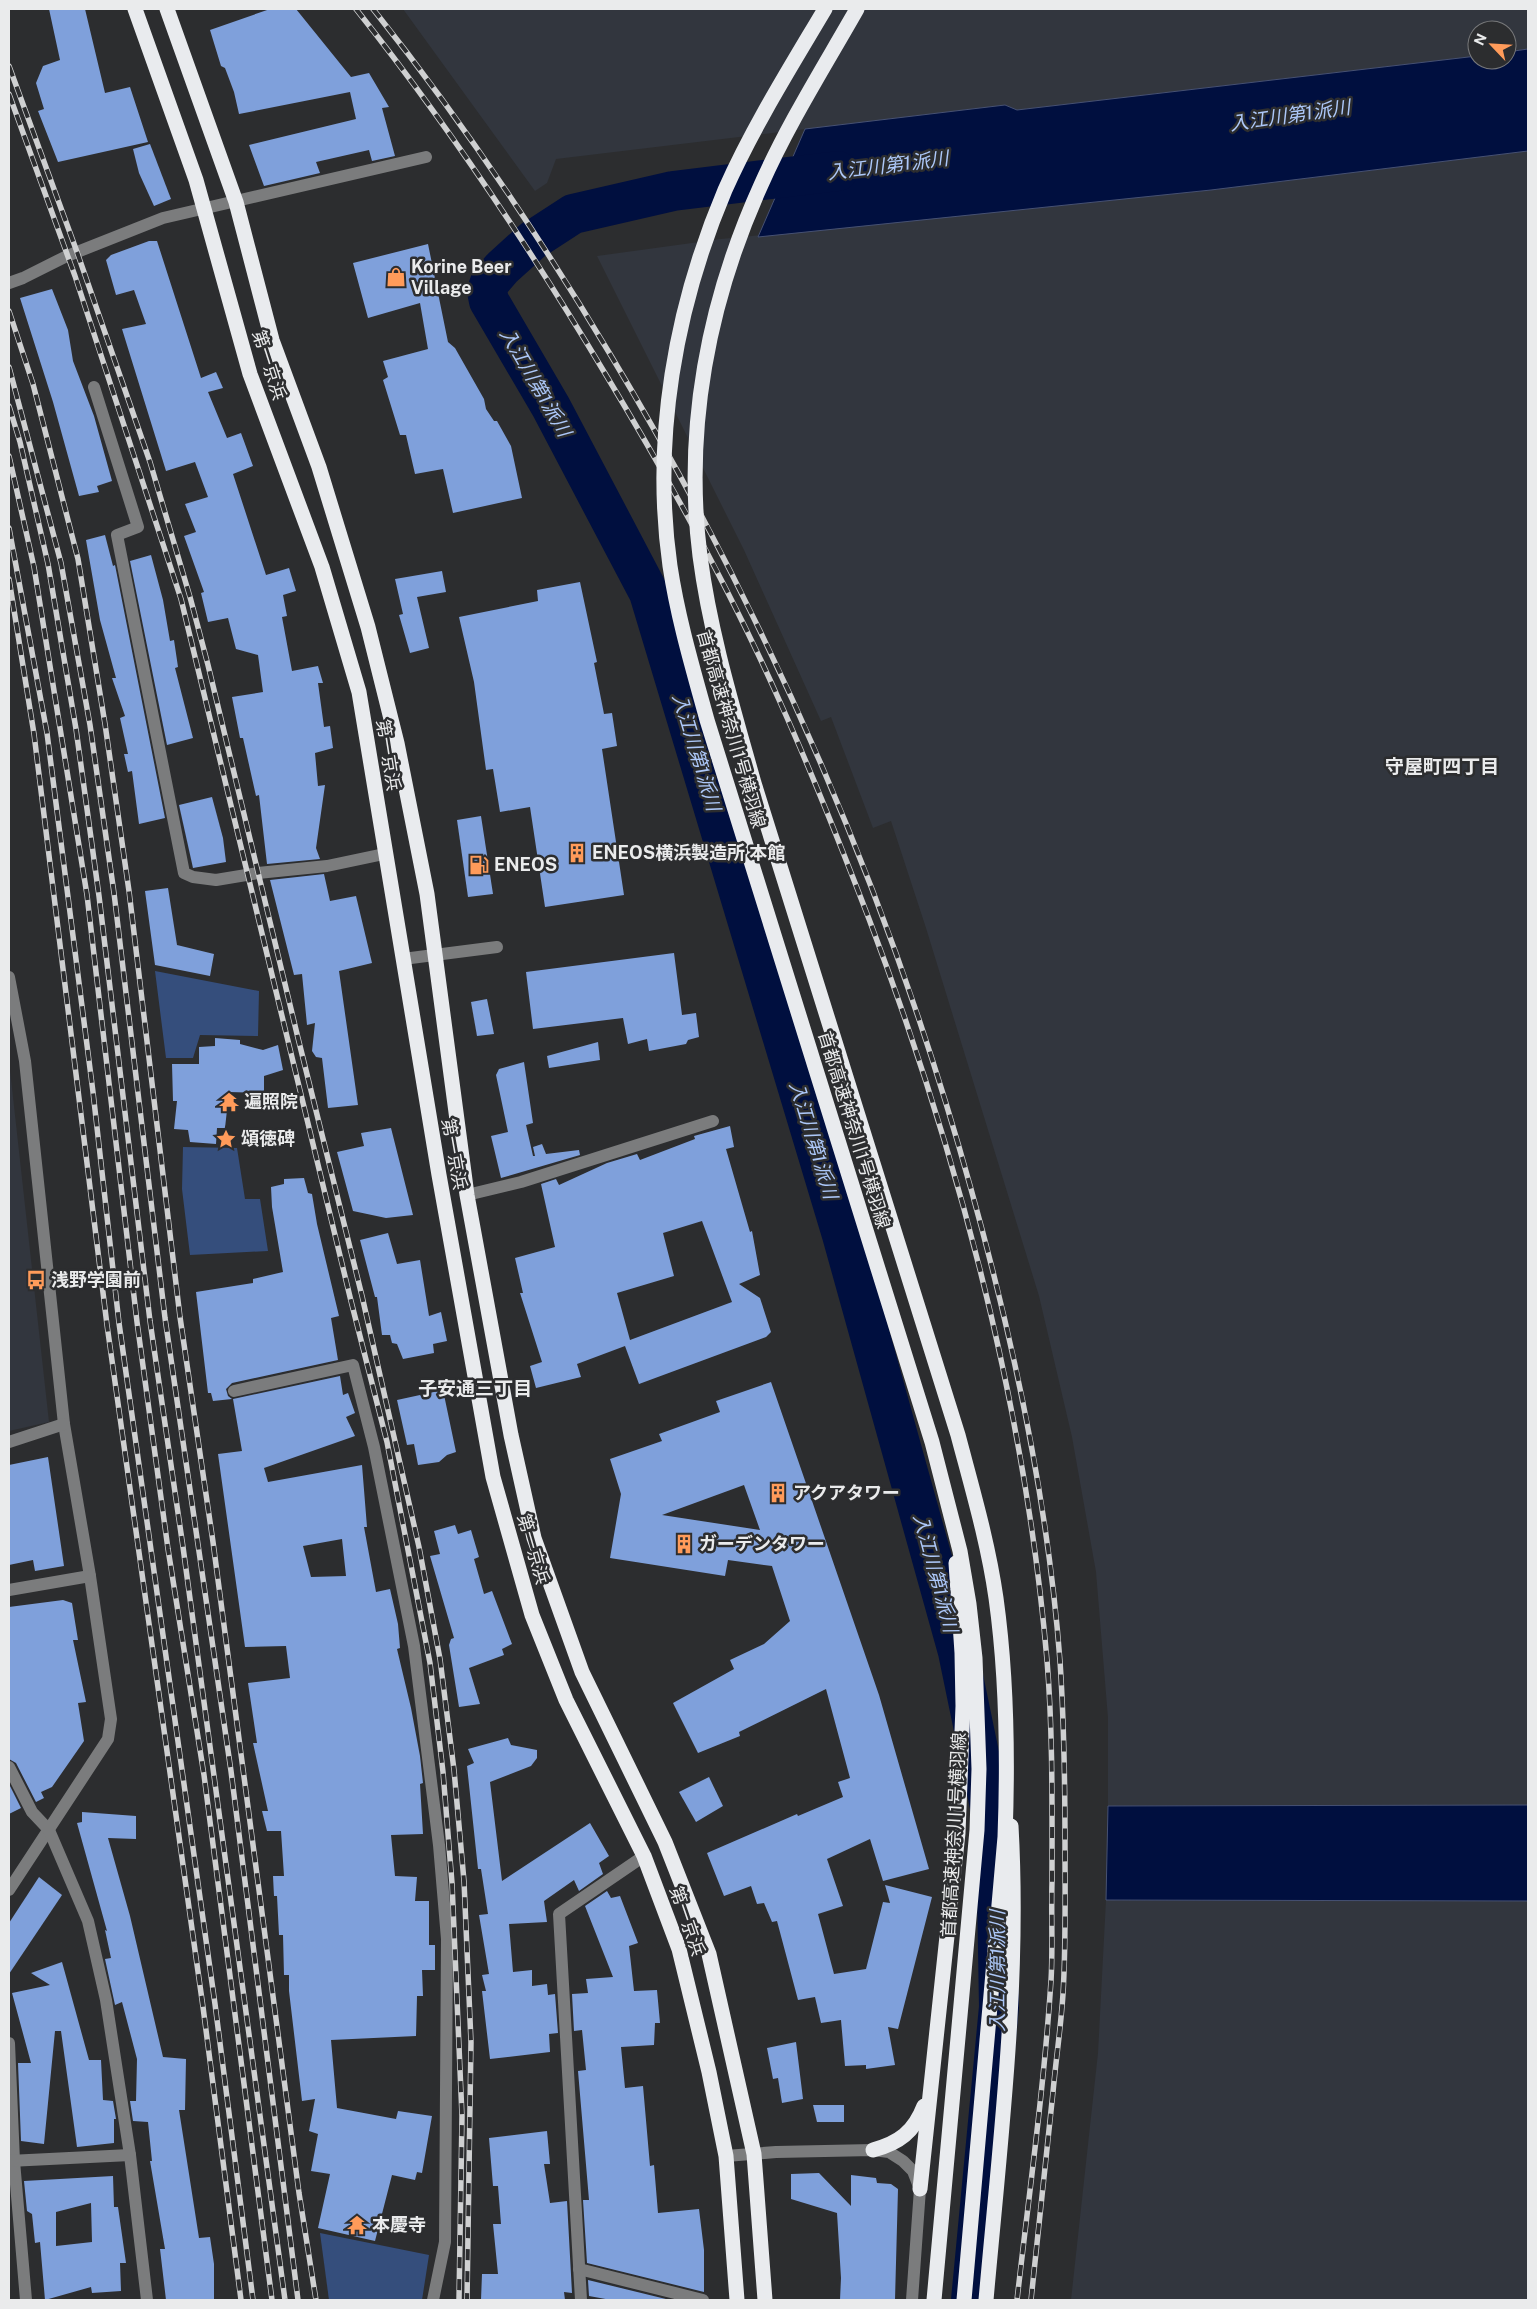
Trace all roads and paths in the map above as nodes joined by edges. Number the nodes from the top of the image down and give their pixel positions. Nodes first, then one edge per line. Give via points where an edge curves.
1 (135, 9) edge
2 (167, 9) edge
3 (825, 9) edge
4 (857, 9) edge
5 (426, 157) dead end
6 (236, 202) junction
7 (205, 209) junction
8 (9, 282) edge
9 (94, 387) dead end
10 (384, 854) junction
11 (497, 947) dead end
12 (436, 955) junction
13 (403, 959) junction
14 (9, 977) edge
15 (713, 1121) dead end
16 (466, 1195) junction
17 (234, 1392) dead end
18 (64, 1424) junction
19 (9, 1442) edge
20 (946, 1496) junction
21 (90, 1576) junction
22 (9, 1590) edge
23 (9, 1767) edge
24 (1007, 1772) junction
25 (49, 1830) junction
26 (644, 1856) junction
27 (9, 1890) edge
28 (9, 2044) edge
29 (930, 2087) junction
30 (873, 2150) junction
31 (754, 2154) junction
32 (130, 2155) junction
33 (726, 2156) junction
34 (11, 2161) edge
35 (920, 2190) junction
36 (580, 2269) junction
37 (26, 2300) edge
38 (147, 2300) edge
39 (433, 2300) edge
40 (581, 2300) edge
41 (703, 2300) edge
42 (737, 2300) edge
43 (765, 2300) edge
44 (912, 2300) edge
45 (934, 2300) edge
46 (964, 2300) edge
47 (986, 2300) edge

1 - 7 highway, 第一京浜
2 - 6 highway, 第一京浜
3 - 20 highway, 首都高速神奈川1号横羽線, bridge via 742,156 698,260 670,388 665,518 678,610 704,712 932,1442
4 - 24 highway, 首都高速神奈川1号横羽線, bridge via 760,185 717,303 695,435 696,513 707,600 754,783 973,1489 996,1596
5 - 6 street
6 - 7 street
6 - 12 highway, 第一京浜 via 272,340 319,467 368,627 397,743
7 - 8 street via 163,218
7 - 10 highway, 第一京浜 via 250,374 322,567 359,692
9 - 10 street via 138,527 117,535 184,873 216,880 327,866
10 - 13 highway, 第一京浜
11 - 12 street
12 - 13 street
12 - 16 highway, 第一京浜
13 - 26 highway, 第一京浜 via 493,1477 532,1615 566,1700
14 - 18 street via 25,1061
15 - 16 street via 521,1182
16 - 31 highway, 第一京浜 via 511,1435 534,1538 582,1672 665,1842 709,1954
17 - 39 street via 353,1365 376,1456 415,1653 438,1836 447,1939 445,2242
18 - 19 street
18 - 21 street
20 - 29 highway, bridge via 955,1553 962,1653 961,1771 958,1833
20 - 45 highway, 首都高速神奈川1号横羽線, bridge via 960,1551 973,1640 979,1769 977,1830
21 - 22 street
21 - 25 street via 111,1719 108,1739
23 - 25 street via 32,1812
24 - 46 highway, 首都高速神奈川1号横羽線, bridge via 1001,1891
24 - 47 highway, bridge via 1014,1880 1014,1974
25 - 27 street
25 - 32 street via 88,1921 106,2000
26 - 33 highway, 第一京浜 via 679,1949 710,2072
26 - 36 street via 559,1914
28 - 34 street
29 - 30 highway via 915,2126 904,2138
29 - 35 highway
30 - 31 street
30 - 35 street via 890,2152 903,2161 912,2171
31 - 33 street
31 - 43 highway, 第一京浜
32 - 34 street
32 - 38 street
33 - 42 highway, 第一京浜
34 - 37 street
35 - 44 street
36 - 40 street
36 - 41 street

